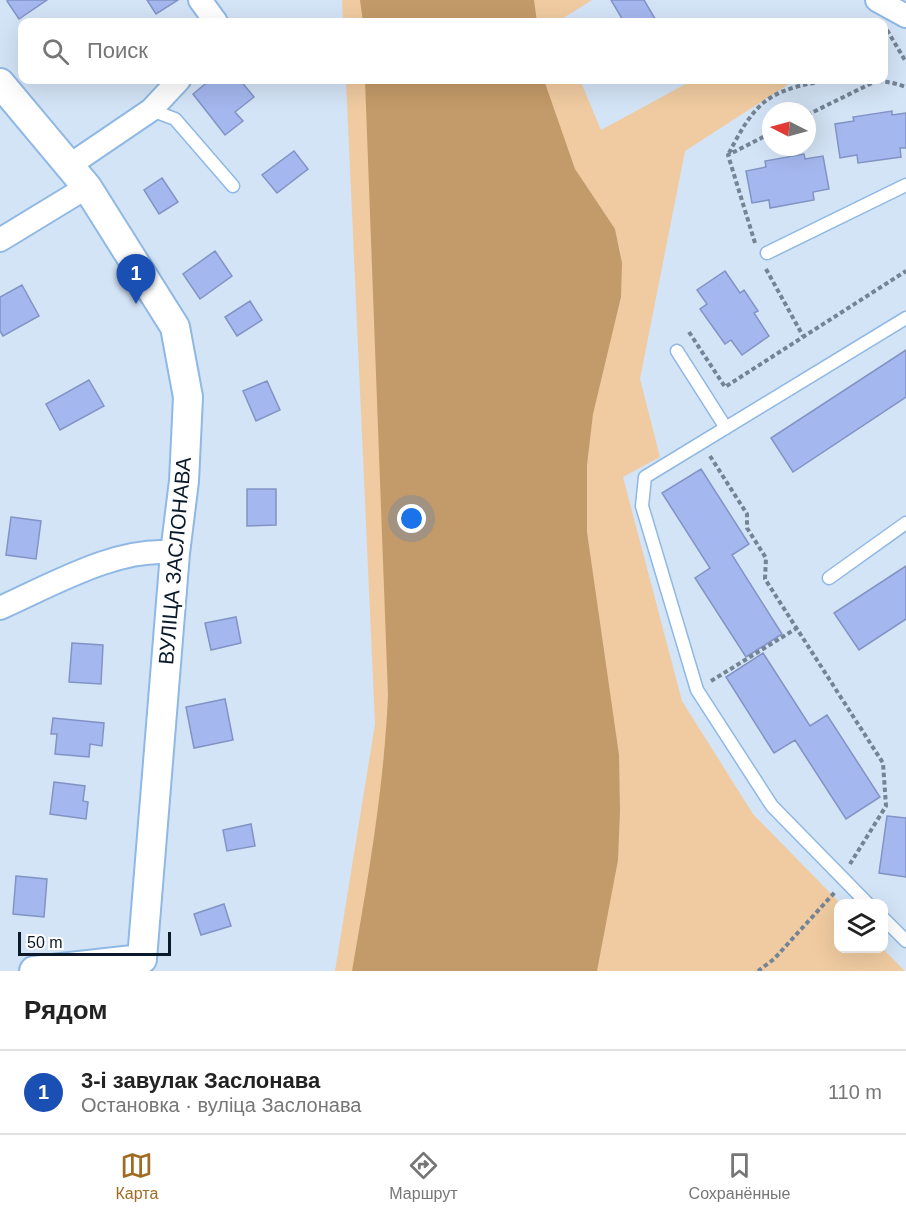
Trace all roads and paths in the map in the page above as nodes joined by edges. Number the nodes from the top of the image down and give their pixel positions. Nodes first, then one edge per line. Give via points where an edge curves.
1 (200, 0) edge
2 (877, 0) edge
3 (906, 16) edge
4 (213, 18) edge
5 (888, 31) edge
6 (906, 62) edge
7 (0, 83) edge
8 (888, 83) edge
9 (175, 84) edge
10 (806, 84) edge
11 (870, 84) edge
12 (906, 87) edge
13 (151, 110) junction
14 (816, 111) edge
15 (762, 138) edge
16 (728, 155) junction
17 (70, 165) junction
18 (906, 185) edge
19 (233, 186) dead end
20 (87, 187) junction
21 (0, 240) edge
22 (761, 249) joint
23 (765, 267) dead end
24 (906, 271) edge
25 (906, 318) edge
26 (689, 332) dead end
27 (803, 336) junction
28 (677, 351) dead end
29 (726, 428) junction
30 (701, 443) junction
31 (906, 523) edge
32 (175, 553) junction
33 (829, 578) dead end
34 (0, 608) edge
35 (797, 628) junction
36 (697, 690) junction
37 (842, 877) junction
38 (864, 899) edge
39 (888, 923) edge
40 (906, 941) edge
41 (132, 966) edge
42 (34, 971) edge
43 (758, 971) edge

1 - 4 street
2 - 3 street
5 - 6 path
7 - 17 street, ВУЛІЦА ЗАСЛОНАВА
8 - 12 path
9 - 13 street
10 - 16 path via 770,98 743,126
11 - 14 path
13 - 17 street
13 - 19 lane via 175,119
15 - 16 path
16 - 22 path
17 - 20 street, ВУЛІЦА ЗАСЛОНАВА
18 - 22 lane
20 - 21 street
20 - 32 street, ВУЛІЦА ЗАСЛОНАВА via 175,327 188,397
23 - 27 path
24 - 27 path
25 - 29 lane
26 - 27 path via 725,387
28 - 29 lane
29 - 30 lane
30 - 35 path via 747,514 747,528 766,558 765,579
30 - 36 lane via 645,477 642,506
31 - 33 lane
32 - 34 street via 158,551 105,562
32 - 41 street, ВУЛІЦА ЗАСЛОНАВА
35 - 36 path
35 - 37 path via 883,763 886,806
36 - 37 lane via 772,806
37 - 38 lane
37 - 43 path via 828,900
39 - 40 lane
41 - 42 street

